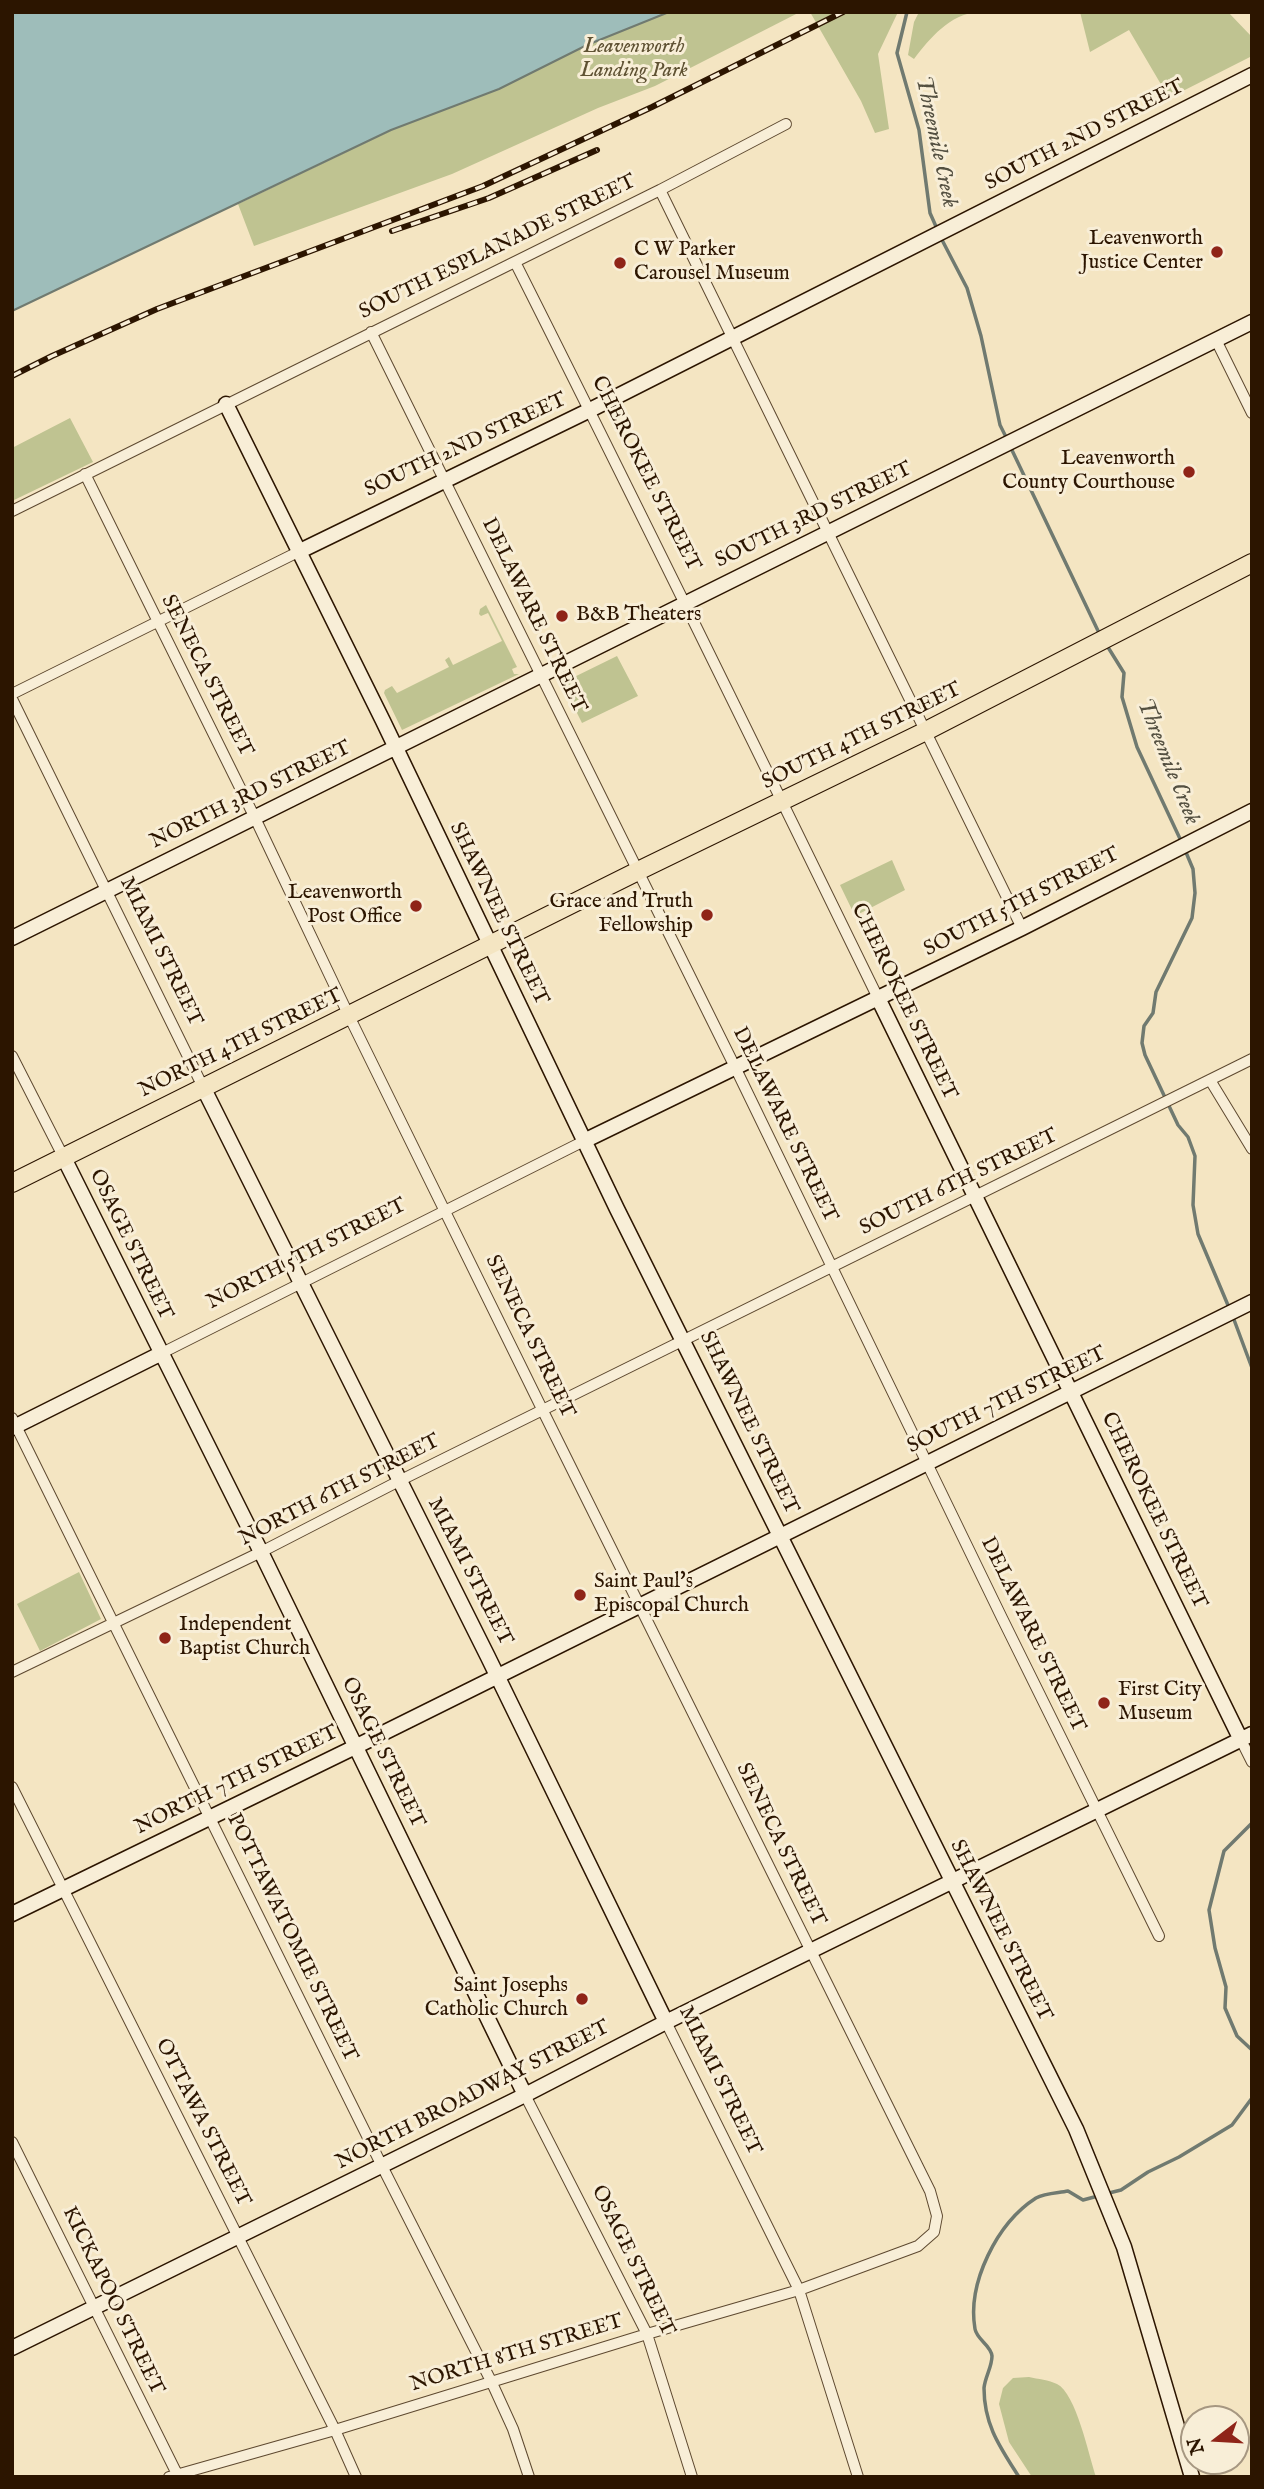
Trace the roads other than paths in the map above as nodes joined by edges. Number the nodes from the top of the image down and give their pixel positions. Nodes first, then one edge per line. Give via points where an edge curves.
1 (1252, 75) edge
2 (786, 124) dead end
3 (660, 190) junction
4 (515, 262) junction
5 (1252, 322) edge
6 (371, 332) junction
7 (733, 338) junction
8 (1216, 340) junction
9 (226, 404) junction
10 (590, 411) junction
11 (1252, 413) edge
12 (85, 474) junction
13 (445, 480) junction
14 (12, 511) edge
15 (829, 532) junction
16 (298, 552) junction
17 (1252, 563) edge
18 (686, 603) junction
19 (157, 622) junction
20 (541, 676) junction
21 (12, 697) edge
22 (926, 731) junction
23 (396, 749) junction
24 (780, 803) junction
25 (1251, 814) edge
26 (255, 818) junction
27 (638, 871) junction
28 (106, 891) junction
29 (1022, 928) junction
30 (12, 938) edge
31 (490, 946) junction
32 (878, 998) junction
33 (349, 1016) junction
34 (12, 1056) edge
35 (1252, 1059) edge
36 (735, 1067) junction
37 (1210, 1080) junction
38 (203, 1087) junction
39 (584, 1141) junction
40 (1252, 1149) edge
41 (64, 1158) junction
42 (12, 1183) edge
43 (974, 1196) junction
44 (445, 1209) junction
45 (832, 1267) junction
46 (299, 1282) junction
47 (1252, 1302) edge
48 (683, 1340) junction
49 (160, 1354) junction
50 (1071, 1393) junction
51 (543, 1412) junction
52 (14, 1424) edge
53 (927, 1463) junction
54 (399, 1481) junction
55 (779, 1535) junction
56 (261, 1552) junction
57 (639, 1605) junction
58 (114, 1624) junction
59 (12, 1672) edge
60 (497, 1676) junction
61 (1247, 1737) edge
62 (355, 1747) junction
63 (1252, 1762) edge
64 (12, 1787) edge
65 (1098, 1811) junction
66 (210, 1817) junction
67 (952, 1883) junction
68 (62, 1889) junction
69 (12, 1914) edge
70 (1159, 1936) dead end
71 (811, 1951) junction
72 (666, 2022) junction
73 (525, 2095) junction
74 (12, 2142) edge
75 (382, 2166) junction
76 (937, 2216) joint
77 (238, 2238) junction
78 (799, 2291) junction
79 (94, 2306) junction
80 (647, 2334) junction
81 (12, 2348) edge
82 (492, 2383) junction
83 (335, 2430) junction
84 (175, 2476) edge
85 (356, 2477) edge
86 (529, 2477) edge
87 (692, 2477) edge
88 (858, 2477) edge
89 (1192, 2477) edge

1 - 7 street, SOUTH 2ND STREET
2 - 3 street, SOUTH ESPLANADE STREET
3 - 4 street, SOUTH ESPLANADE STREET
3 - 7 street
4 - 6 street, SOUTH ESPLANADE STREET
4 - 10 street, CHEROKEE STREET
5 - 8 street, SOUTH 3RD STREET
6 - 9 street, SOUTH ESPLANADE STREET
6 - 13 street, DELAWARE STREET
7 - 10 street, SOUTH 2ND STREET
7 - 15 street
8 - 11 street
8 - 15 street, SOUTH 3RD STREET
9 - 12 street, SOUTH ESPLANADE STREET
9 - 16 street, SHAWNEE STREET
10 - 13 street, SOUTH 2ND STREET
10 - 18 street, CHEROKEE STREET
12 - 14 street, SOUTH ESPLANADE STREET
12 - 19 street, SENECA STREET
13 - 16 street, SOUTH 2ND STREET
13 - 20 street, DELAWARE STREET
15 - 18 street, SOUTH 3RD STREET
15 - 22 street
16 - 19 street
16 - 23 street, SHAWNEE STREET
17 - 22 highway, SOUTH 4TH STREET
18 - 20 street, SOUTH 3RD STREET
18 - 24 street, CHEROKEE STREET
19 - 21 street
19 - 26 street, SENECA STREET
20 - 23 street, SOUTH 3RD STREET
20 - 27 street, DELAWARE STREET
21 - 28 street, MIAMI STREET
22 - 24 highway, SOUTH 4TH STREET
22 - 29 street
23 - 26 street, NORTH 3RD STREET
23 - 31 street, SHAWNEE STREET
24 - 27 highway, SOUTH 4TH STREET
24 - 32 street, CHEROKEE STREET
25 - 29 street, SOUTH 5TH STREET
26 - 28 street, NORTH 3RD STREET
26 - 33 street, SENECA STREET
27 - 31 highway, SOUTH 4TH STREET
27 - 36 street, DELAWARE STREET
28 - 30 street, NORTH 3RD STREET
28 - 38 street, MIAMI STREET
29 - 32 street, SOUTH 5TH STREET
31 - 33 highway, NORTH 4TH STREET
31 - 39 street, SHAWNEE STREET
32 - 36 street, SOUTH 5TH STREET
32 - 43 street, CHEROKEE STREET
33 - 38 highway, NORTH 4TH STREET
33 - 44 street, SENECA STREET
34 - 41 street, OSAGE STREET
35 - 37 street, SOUTH 6TH STREET
36 - 39 street, SOUTH 5TH STREET
36 - 45 street, DELAWARE STREET
37 - 40 street
37 - 43 street, SOUTH 6TH STREET
38 - 41 highway, NORTH 4TH STREET
38 - 46 street, MIAMI STREET
39 - 44 street, NORTH 5TH STREET
39 - 48 street, SHAWNEE STREET
41 - 42 highway, NORTH 4TH STREET
41 - 49 street, OSAGE STREET
43 - 45 street, SOUTH 6TH STREET
43 - 50 street, CHEROKEE STREET
44 - 46 street, NORTH 5TH STREET
44 - 51 street, SENECA STREET
45 - 48 street, SOUTH 6TH STREET
45 - 53 street, DELAWARE STREET
46 - 49 street, NORTH 5TH STREET
46 - 54 street, MIAMI STREET
47 - 50 street, SOUTH 7TH STREET
48 - 51 street, NORTH 6TH STREET
48 - 55 street, SHAWNEE STREET
49 - 52 street, NORTH 5TH STREET
49 - 56 street, OSAGE STREET
50 - 53 street, SOUTH 7TH STREET
50 - 61 street, CHEROKEE STREET
51 - 54 street, NORTH 6TH STREET
51 - 57 street, SENECA STREET
52 - 58 street, POTTAWATOMIE STREET
53 - 55 street, SOUTH 7TH STREET
53 - 65 street, DELAWARE STREET
54 - 56 street, NORTH 6TH STREET
54 - 60 street, MIAMI STREET
55 - 57 street, NORTH 7TH STREET
55 - 67 street, SHAWNEE STREET
56 - 58 street, NORTH 6TH STREET
56 - 62 street, OSAGE STREET
57 - 60 street, NORTH 7TH STREET
57 - 71 street, SENECA STREET
58 - 59 street, NORTH 6TH STREET
58 - 66 street, POTTAWATOMIE STREET
60 - 62 street, NORTH 7TH STREET
60 - 72 street, MIAMI STREET
61 - 63 street, CHEROKEE STREET
61 - 65 street, NORTH BROADWAY STREET
62 - 66 street, NORTH 7TH STREET
62 - 73 street, OSAGE STREET
64 - 68 street, OTTAWA STREET
65 - 67 street, NORTH BROADWAY STREET
65 - 70 street, DELAWARE STREET
66 - 68 street, NORTH 7TH STREET
66 - 75 street, POTTAWATOMIE STREET
67 - 71 street, NORTH BROADWAY STREET
67 - 89 street, SHAWNEE STREET via 1090,2159 1116,2225
68 - 69 street, NORTH 7TH STREET
68 - 77 street, OTTAWA STREET
71 - 72 street, NORTH BROADWAY STREET
71 - 76 street, SENECA STREET via 930,2191
72 - 73 street, NORTH BROADWAY STREET
72 - 78 street, MIAMI STREET
73 - 75 street, NORTH BROADWAY STREET
73 - 80 street, OSAGE STREET
74 - 79 street, KICKAPOO STREET
75 - 77 street, NORTH BROADWAY STREET
75 - 82 street, POTTAWATOMIE STREET
76 - 78 street, NORTH 8TH STREET via 934,2231 918,2246
77 - 79 street, NORTH BROADWAY STREET
77 - 83 street, OTTAWA STREET
78 - 80 street, NORTH 8TH STREET
78 - 88 street, MIAMI STREET
79 - 81 street, NORTH BROADWAY STREET
79 - 84 street, KICKAPOO STREET
80 - 82 street, NORTH 8TH STREET
80 - 87 street, OSAGE STREET
82 - 83 street, NORTH 8TH STREET
82 - 86 street, POTTAWATOMIE STREET
83 - 84 street, NORTH 8TH STREET
83 - 85 street, OTTAWA STREET

